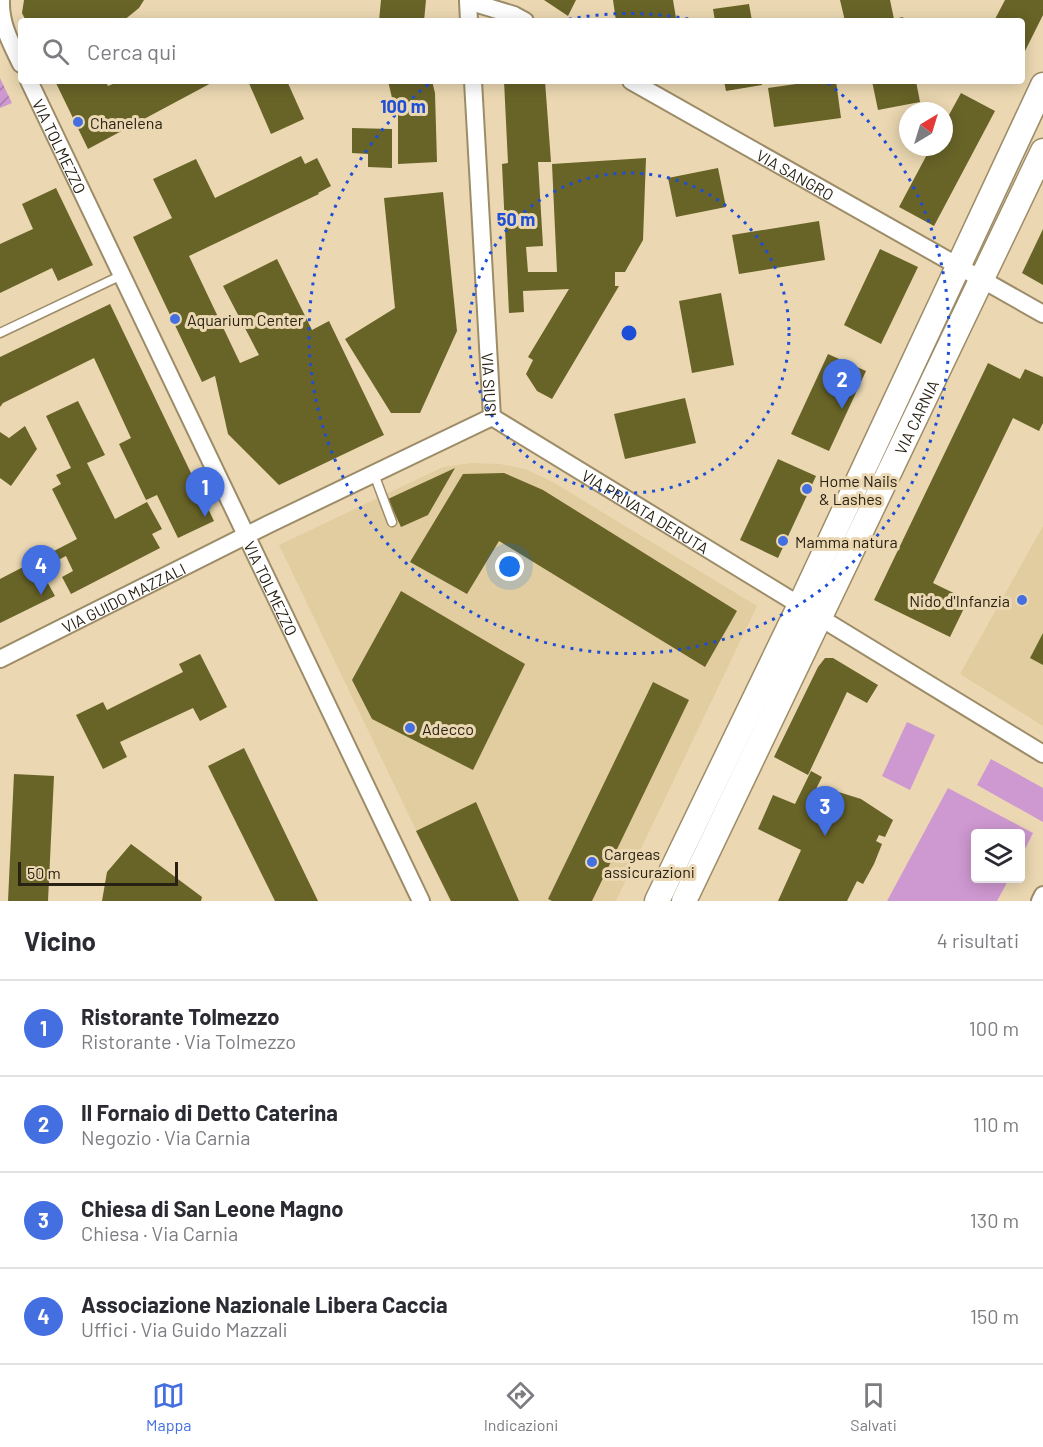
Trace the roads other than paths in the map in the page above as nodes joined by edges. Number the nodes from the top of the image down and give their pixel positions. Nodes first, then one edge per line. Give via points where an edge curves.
1 (1, 0) edge
2 (468, 1) edge
3 (470, 18) edge
4 (520, 18) edge
5 (18, 58) edge
6 (30, 84) edge
7 (472, 84) edge
8 (636, 84) edge
9 (1043, 85) edge
10 (1043, 152) edge
11 (959, 268) junction
12 (122, 275) junction
13 (981, 280) junction
14 (1043, 314) edge
15 (0, 333) edge
16 (492, 417) junction
17 (374, 474) junction
18 (392, 522) dead end
19 (246, 535) junction
20 (810, 611) junction
21 (0, 659) edge
22 (1043, 754) edge
23 (1043, 895) edge
24 (421, 901) edge
25 (657, 901) edge
26 (684, 901) edge
27 (1040, 901) edge

1 - 5 street via 6,33
2 - 3 street
2 - 4 street
6 - 12 street, VIA TOLMEZZO
7 - 16 street, VIA SIUSI
8 - 11 street, VIA SANGRO
9 - 11 street, VIA CARNIA
10 - 13 street, VIA CARNIA
11 - 13 street
11 - 20 street, VIA CARNIA
12 - 15 lane
12 - 19 street, VIA TOLMEZZO
13 - 14 street
13 - 20 street, VIA CARNIA
16 - 17 street, VIA SIUSI
16 - 20 street, VIA PRIVATA DERUTA
17 - 18 lane
17 - 19 street, VIA SIUSI
19 - 21 street, VIA GUIDO MAZZALI
19 - 24 street, VIA TOLMEZZO
20 - 22 street, VIA PRIVATA DERUTA
20 - 25 street, VIA CARNIA
20 - 26 street, VIA CARNIA
23 - 27 street

